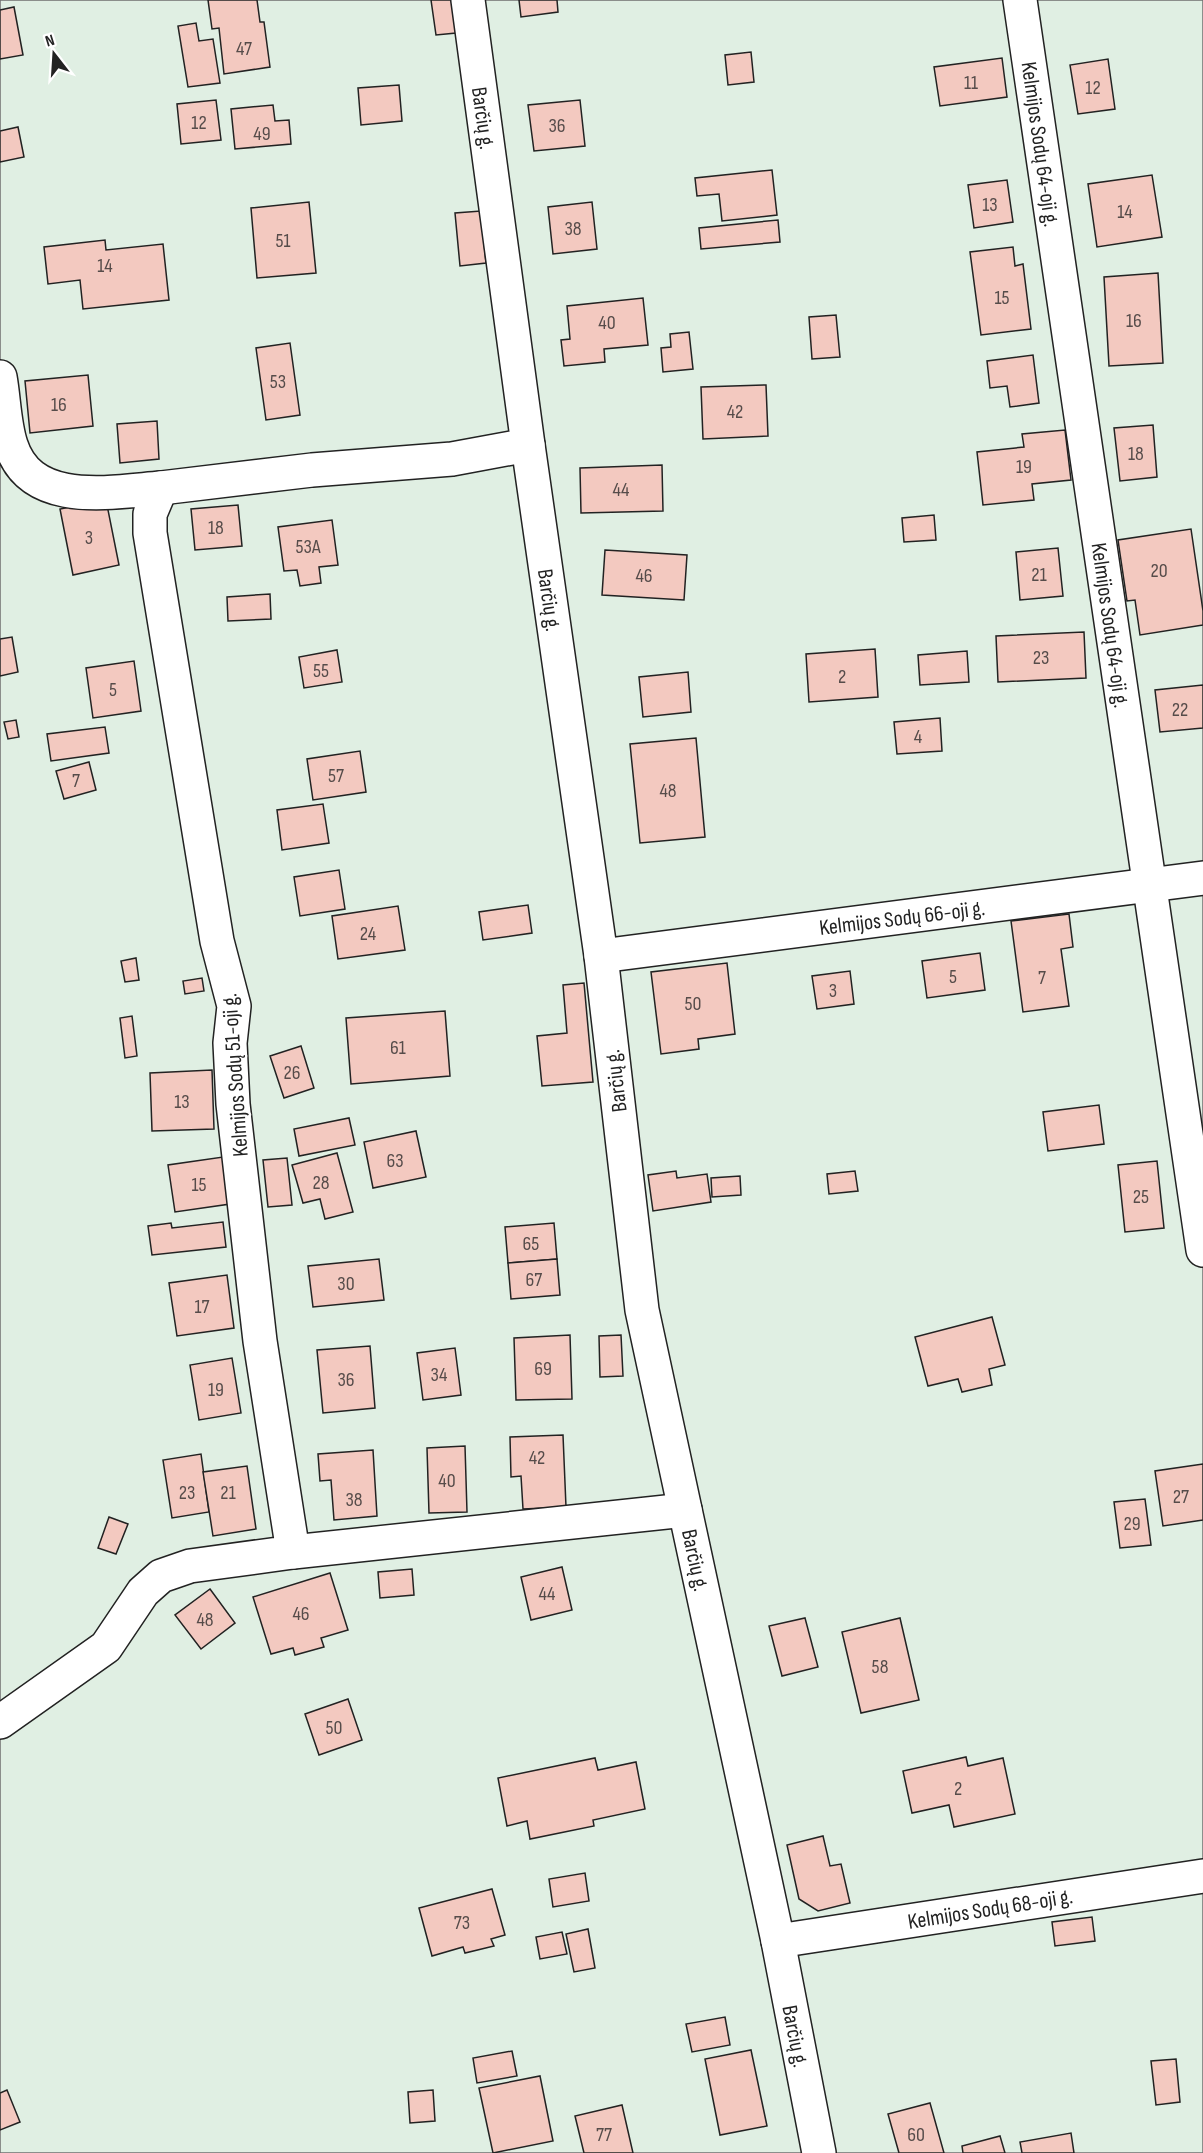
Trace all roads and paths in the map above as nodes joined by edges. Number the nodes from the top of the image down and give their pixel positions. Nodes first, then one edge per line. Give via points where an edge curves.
1 (468, 0) edge
2 (1020, 0) edge
3 (0, 377) edge
4 (528, 446) junction
5 (161, 488) junction
6 (1203, 878) edge
7 (1149, 886) junction
8 (601, 956) junction
9 (1203, 1250) edge
10 (685, 1510) junction
11 (293, 1552) junction
12 (0, 1722) edge
13 (1203, 1875) edge
14 (778, 1941) junction
15 (819, 2153) edge

1 - 4 street, Barčių g.
2 - 7 street, Kelmijos Sodų 64-oji g.
3 - 5 street via 11,446 21,464 40,482 62,491 98,493
4 - 5 street via 452,459
4 - 8 street, Barčių g.
5 - 11 street, Kelmijos Sodų 51-oji g. via 150,514 150,533 217,941 234,1006 230,1043 233,1104 260,1341
6 - 7 street, Kelmijos Sodų 66-oji g.
7 - 8 street, Kelmijos Sodų 66-oji g.
7 - 9 street, Kelmijos Sodų 64-oji g.
8 - 10 street, Barčių g. via 642,1310
10 - 11 street
10 - 14 street, Barčių g.
11 - 12 street via 190,1566 161,1576 143,1592 106,1647
13 - 14 street, Kelmijos Sodų 68-oji g.
14 - 15 street, Barčių g.

